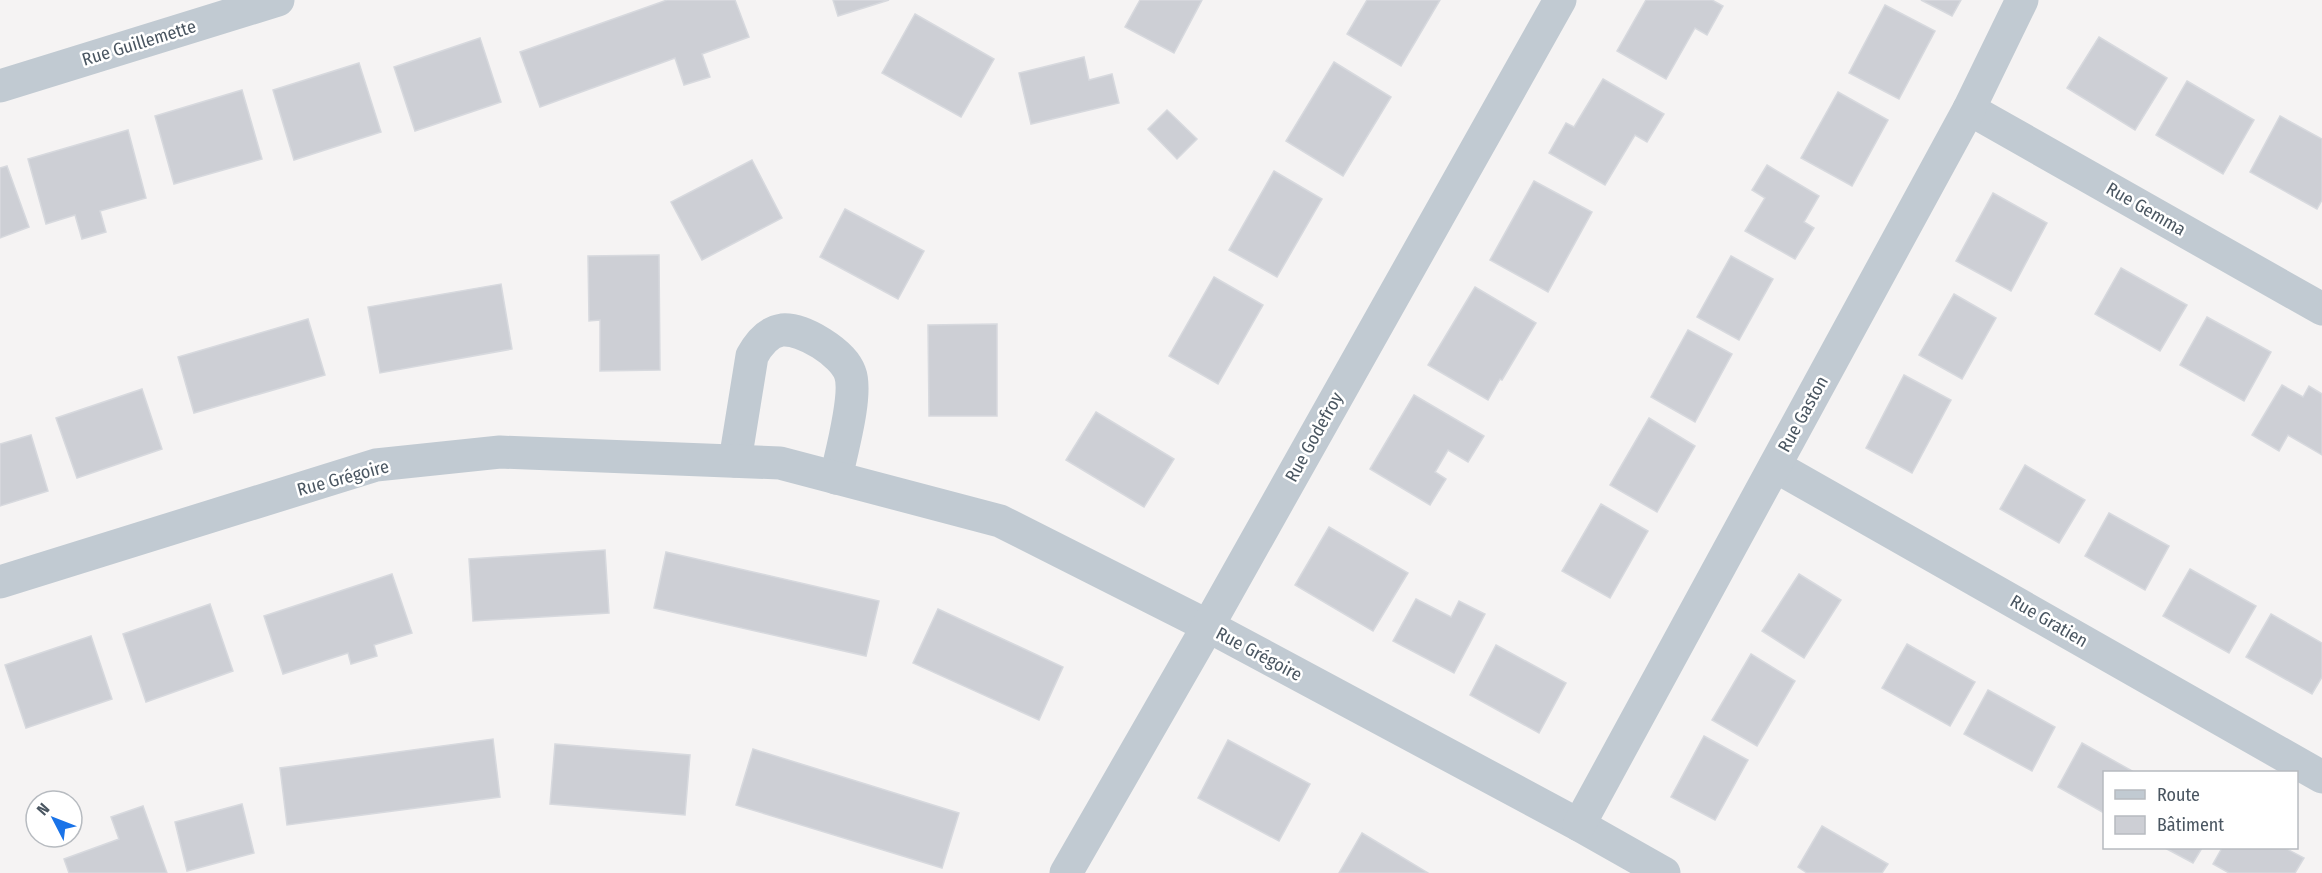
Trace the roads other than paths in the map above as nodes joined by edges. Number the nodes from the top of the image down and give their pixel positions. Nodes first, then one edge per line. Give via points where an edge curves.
1 (278, 0) edge
2 (1560, 0) edge
3 (2022, 0) edge
4 (0, 86) edge
5 (1969, 109) junction
6 (2322, 309) edge
7 (735, 461) junction
8 (1775, 466) junction
9 (836, 478) junction
10 (0, 582) edge
11 (1208, 626) junction
12 (2322, 777) edge
13 (1579, 825) junction
14 (1066, 873) edge
15 (1664, 873) edge

1 - 4 street, Rue Guillemette
2 - 11 street, Rue Godefroy
3 - 5 street, Rue Gaston
5 - 6 street, Rue Gemma
5 - 8 street, Rue Gaston
7 - 9 street, Rue Grégoire via 780,463
7 - 9 street via 752,356 760,342 781,330 802,333 838,354 850,372 853,393
7 - 10 street, Rue Grégoire via 500,452 376,465
8 - 12 street, Rue Gratien
8 - 13 street, Rue Gaston
9 - 11 street, Rue Grégoire via 999,521
11 - 13 street, Rue Grégoire
11 - 14 street, Rue Godefroy
13 - 15 street, Rue Grégoire

